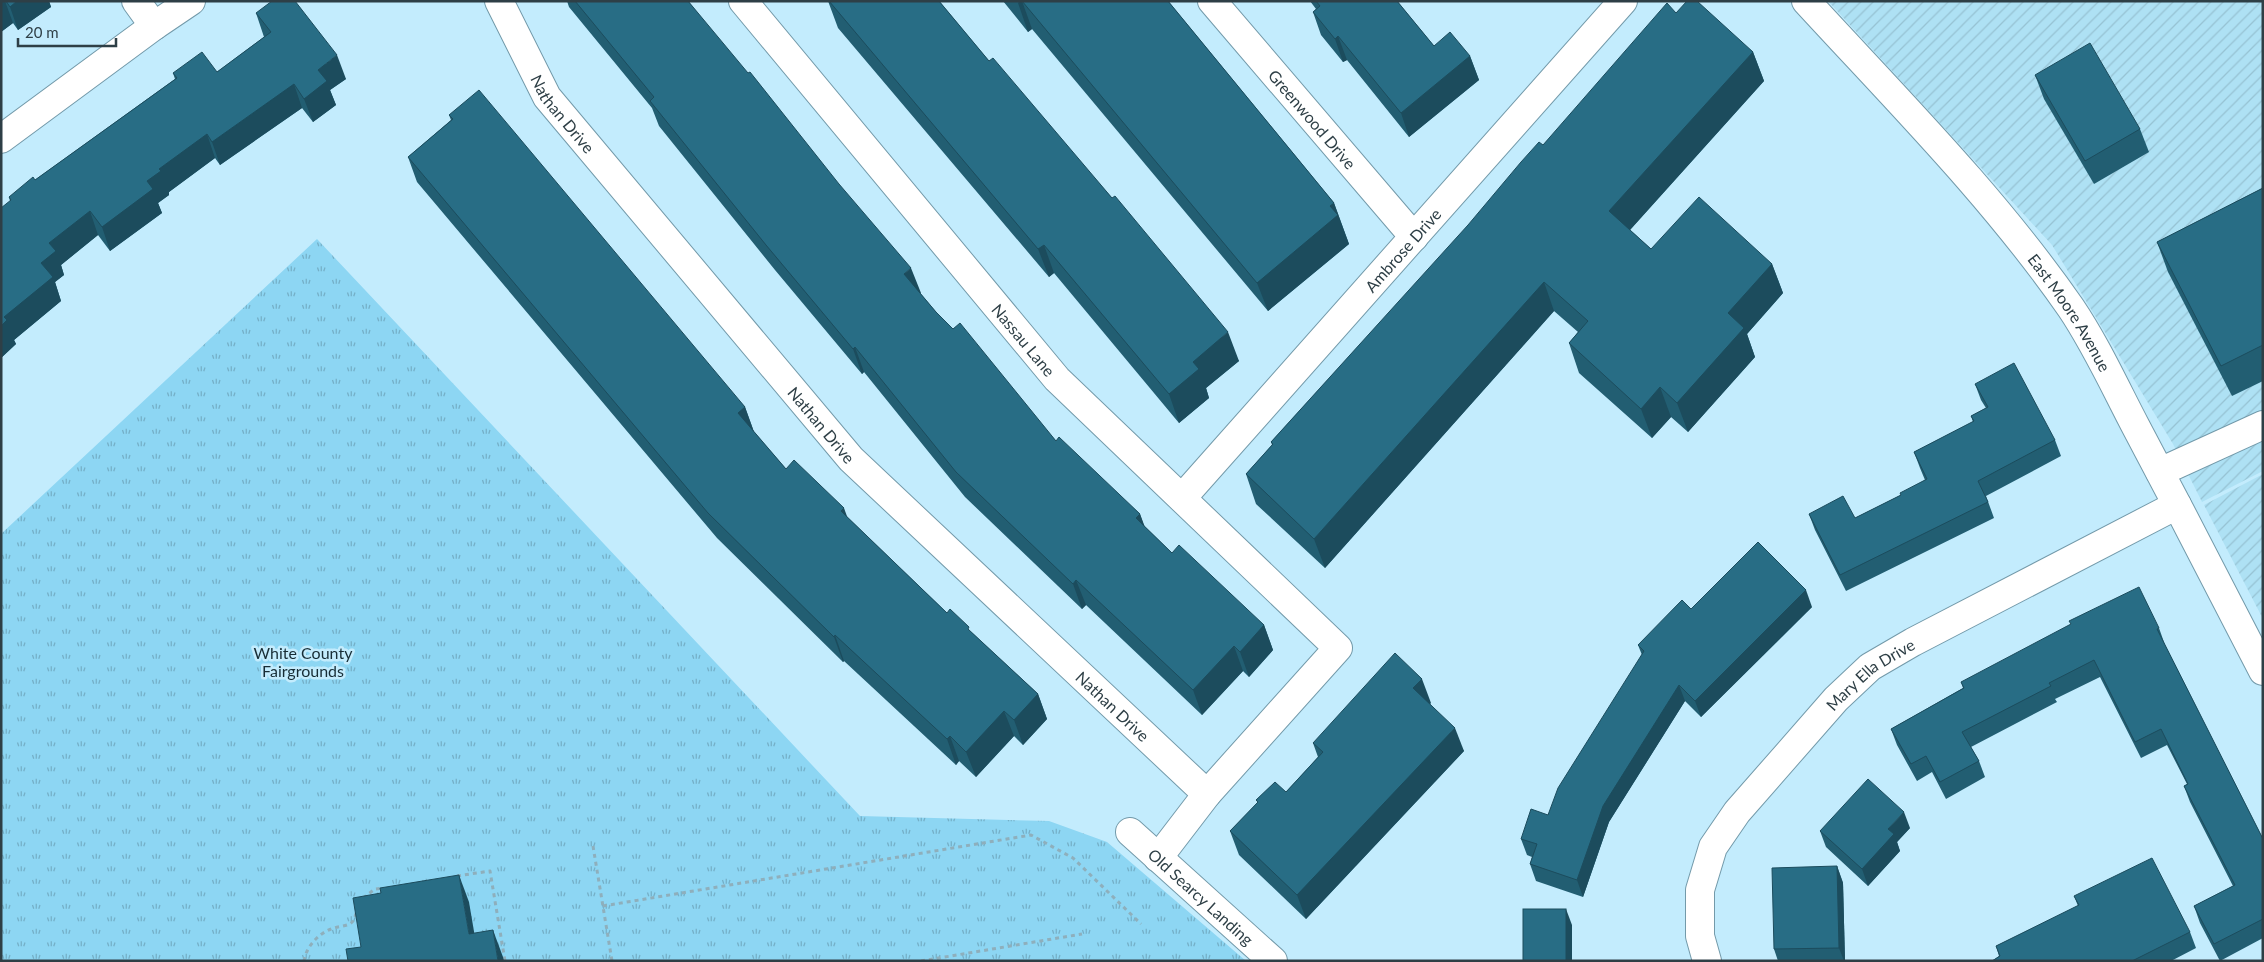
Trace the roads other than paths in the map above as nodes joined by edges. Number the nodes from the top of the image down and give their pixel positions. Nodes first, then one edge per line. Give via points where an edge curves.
1 (136, 1) edge
2 (191, 1) edge
3 (499, 1) edge
4 (743, 1) edge
5 (1212, 1) edge
6 (1623, 1) edge
7 (1806, 1) edge
8 (154, 26) junction
9 (1, 139) edge
10 (1414, 236) junction
11 (2263, 425) edge
12 (2160, 472) junction
13 (1182, 498) junction
14 (2178, 505) junction
15 (2263, 671) edge
16 (1207, 794) junction
17 (1130, 832) dead end
18 (1158, 858) junction
19 (1273, 961) edge
20 (1707, 961) edge

1 - 8 street
2 - 8 street
3 - 16 street, Nathan Drive via 548,98 851,459
4 - 13 street, Nassau Lane via 1057,378
5 - 10 street, Greenwood Drive
6 - 10 street, Ambrose Drive
7 - 12 street, East Moore Avenue via 2020,238 2072,310
8 - 9 street
10 - 13 street, Ambrose Drive
11 - 12 street
12 - 14 street, East Moore Avenue
13 - 16 street, Nassau Lane via 1338,648
14 - 15 street, East Moore Avenue
14 - 20 street, Mary Ella Drive via 1912,642 1870,668 1836,699 1736,812 1713,847 1700,890 1700,936
16 - 18 street
17 - 18 street, Old Searcy Landing
18 - 19 street, Old Searcy Landing

